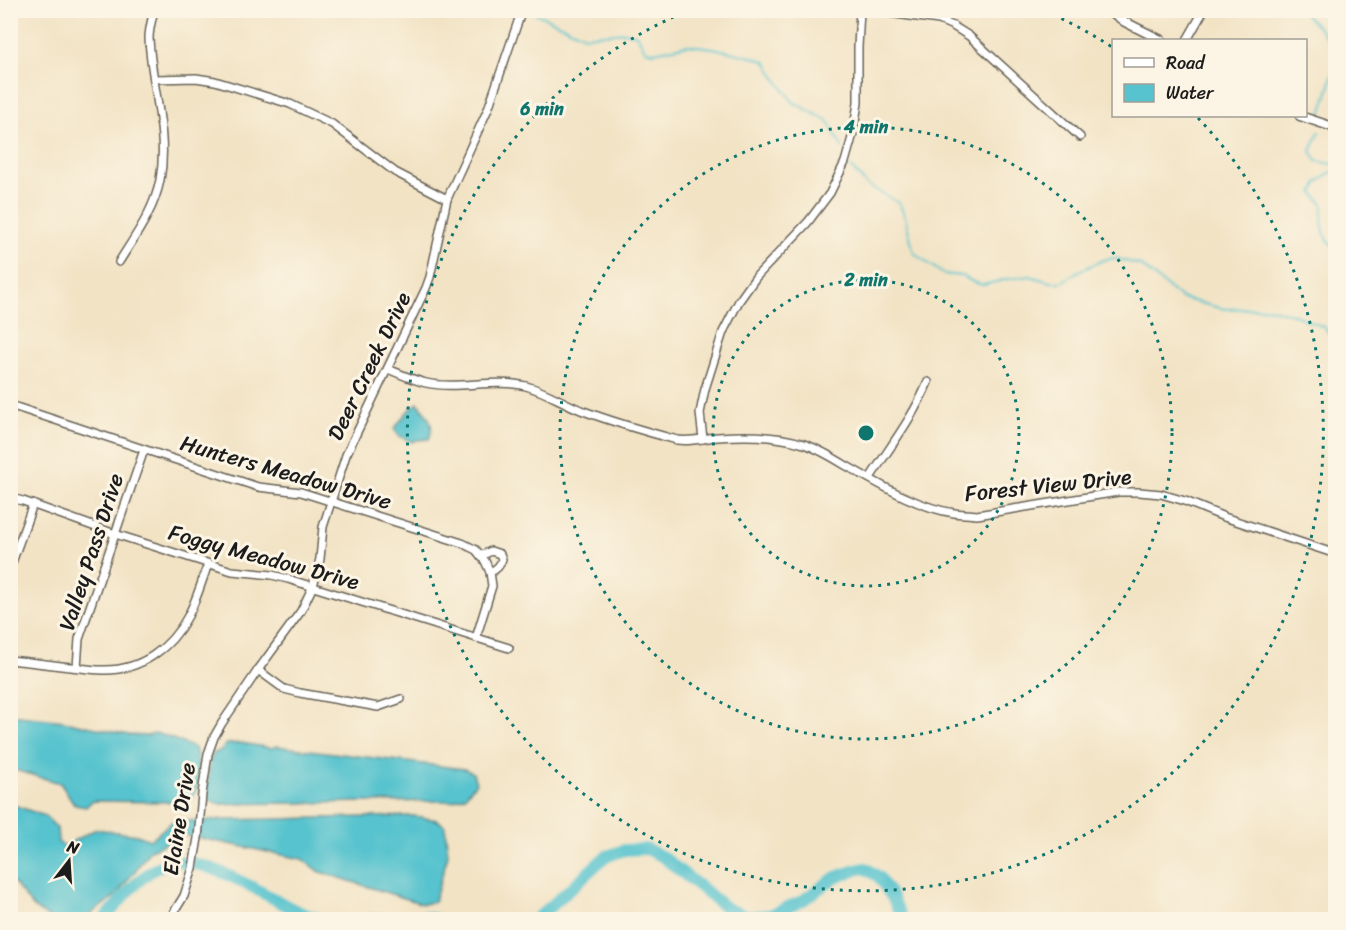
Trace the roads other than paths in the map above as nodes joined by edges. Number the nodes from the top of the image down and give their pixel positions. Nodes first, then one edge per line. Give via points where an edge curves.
1 (154, 10) edge
2 (522, 10) edge
3 (860, 10) edge
4 (867, 10) edge
5 (1109, 10) edge
6 (1204, 10) edge
7 (1159, 39) edge
8 (1188, 39) edge
9 (154, 80) junction
10 (1303, 117) edge
11 (1335, 128) edge
12 (1080, 137) dead end
13 (447, 199) junction
14 (118, 262) dead end
15 (388, 369) junction
16 (928, 382) dead end
17 (10, 408) edge
18 (703, 439) junction
19 (144, 450) junction
20 (870, 478) junction
21 (10, 498) edge
22 (331, 501) junction
23 (33, 504) junction
24 (115, 534) junction
25 (1335, 554) edge
26 (481, 556) junction
27 (208, 564) junction
28 (10, 568) edge
29 (490, 572) junction
30 (313, 586) junction
31 (476, 638) junction
32 (509, 648) dead end
33 (10, 660) edge
34 (77, 667) junction
35 (258, 670) junction
36 (401, 699) dead end
37 (222, 723) joint
38 (169, 920) edge

1 - 9 street via 149,36
2 - 13 street, Deer Creek Drive via 488,109
3 - 18 street via 858,103 845,162 830,193 756,277 723,332 700,413
4 - 12 street via 939,20 953,26
5 - 7 main road
6 - 8 street
9 - 13 street via 215,81 290,104 332,124 395,172
9 - 14 street via 161,121 160,180 138,234
10 - 11 main road
13 - 15 street, Deer Creek Drive via 430,278
15 - 18 street, Forest View Drive via 428,383 493,382 530,387 578,409 646,432 688,442
15 - 22 street, Deer Creek Drive via 346,455
16 - 20 street
17 - 19 street, Hunters Meadow Drive
18 - 20 street, Forest View Drive via 788,440 825,453
19 - 22 street, Hunters Meadow Drive via 258,488 301,492
19 - 24 street, Valley Pass Drive
20 - 25 street, Forest View Drive via 935,509 977,515 1118,492 1161,494
21 - 23 street, Foggy Meadow Drive
22 - 26 street, Hunters Meadow Drive via 462,543
22 - 30 street, Deer Creek Drive
23 - 24 street, Foggy Meadow Drive
23 - 28 street
24 - 27 street, Foggy Meadow Drive
24 - 34 street, Valley Pass Drive via 79,639
26 - 29 street, Hunters Meadow Drive
26 - 29 street, Hunters Meadow Drive via 491,550 500,554 501,564
27 - 30 street, Foggy Meadow Drive
27 - 34 street via 188,615 163,649 125,668
29 - 31 street, Hunters Meadow Drive via 492,586
30 - 31 street, Foggy Meadow Drive
30 - 35 street, Deer Creek Drive via 301,611
31 - 32 street, Foggy Meadow Drive
33 - 34 street
35 - 36 street via 284,689 300,693 378,706
35 - 37 street, Deer Creek Drive
37 - 38 street, Elaine Drive via 208,754 193,868 184,896

